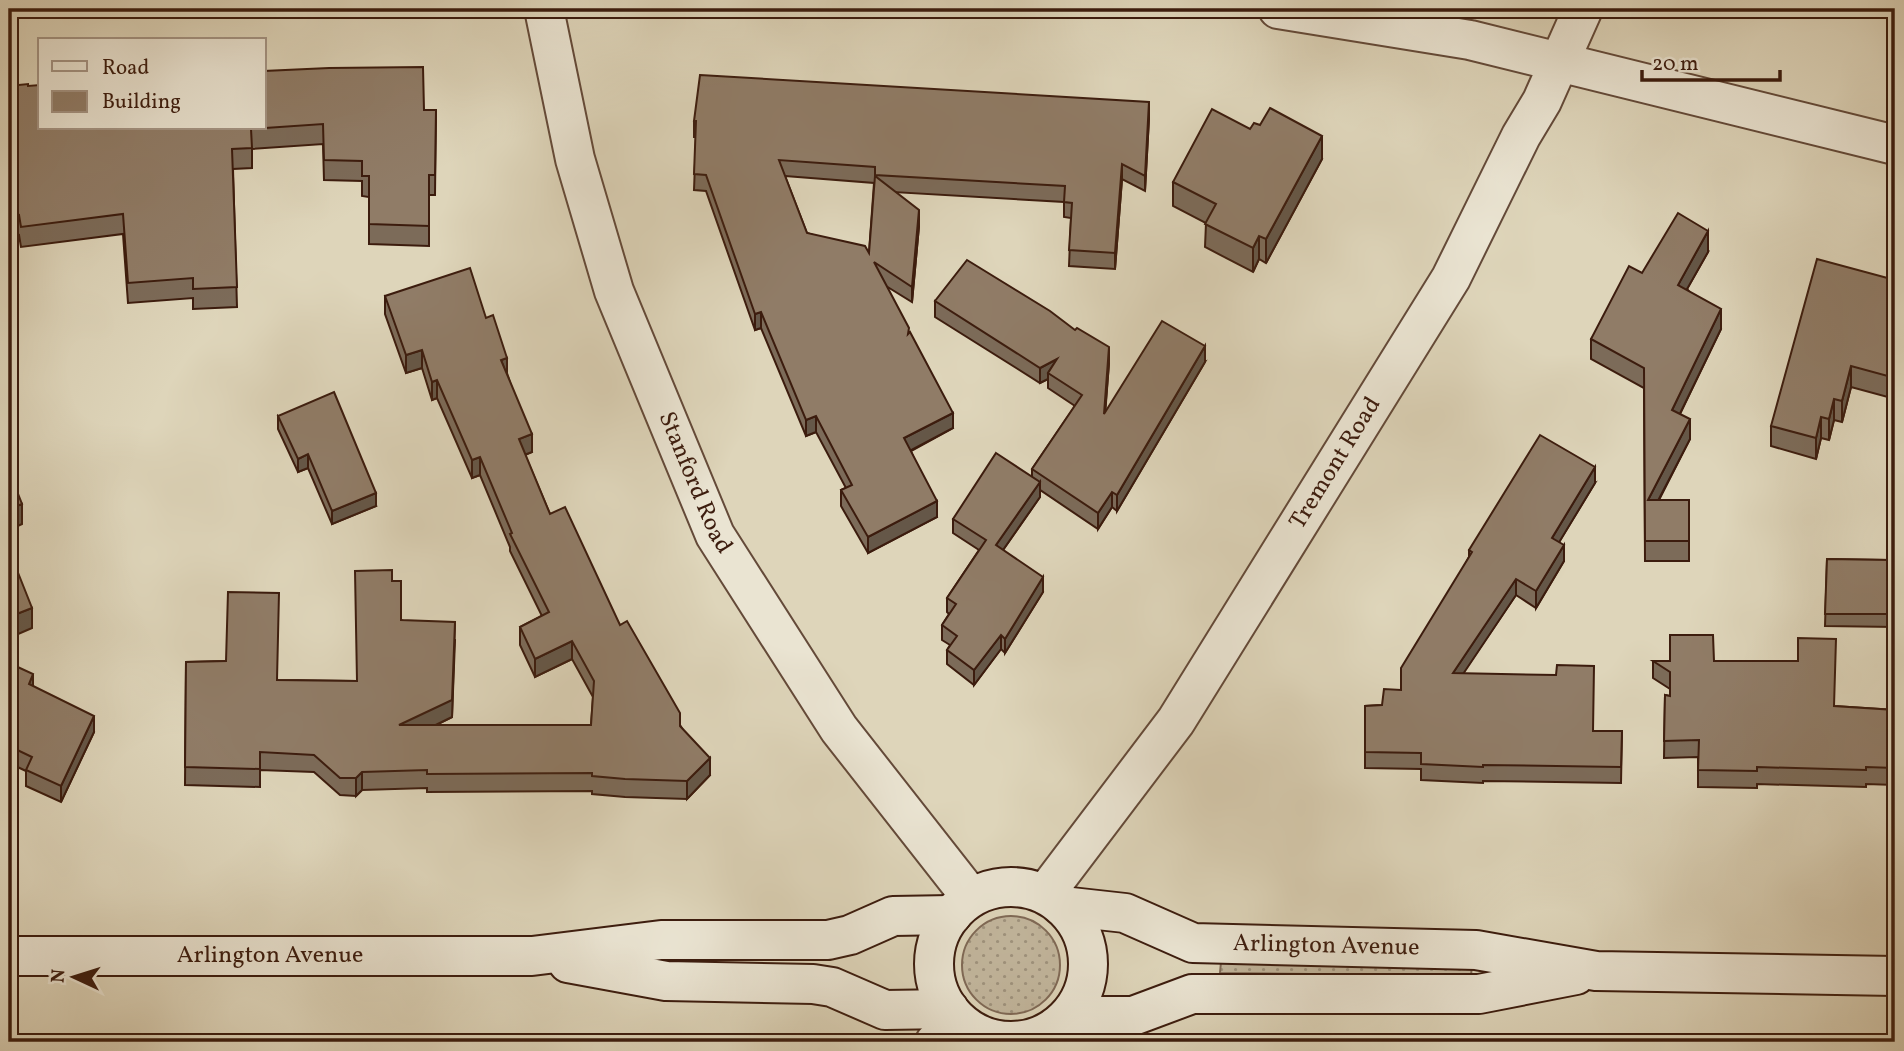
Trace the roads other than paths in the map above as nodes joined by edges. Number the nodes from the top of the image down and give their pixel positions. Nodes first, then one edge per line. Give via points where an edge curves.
1 (544, 9) edge
2 (1278, 9) edge
3 (1583, 9) edge
4 (1560, 61) junction
5 (1895, 145) edge
6 (1054, 900) junction
7 (961, 905) junction
8 (9, 956) edge
9 (532, 957) junction
10 (1596, 971) junction
11 (1895, 976) edge
12 (947, 1025) edge
13 (1068, 1028) edge

1 - 7 street, Stanford Road via 575,159 614,291 715,535 839,729
2 - 4 street via 1469,40
3 - 4 street, Tremont Road
4 - 5 street
4 - 6 street, Tremont Road via 1451,278 1176,721
6 - 7 street via 1020,887 994,888
6 - 10 street, Arlington Avenue via 1125,913 1193,943 1476,950
6 - 13 street via 1076,922 1088,962 1086,982
7 - 9 street, Arlington Avenue via 893,916 828,940 661,940
7 - 12 street via 939,936 934,960
8 - 9 street, Arlington Avenue
9 - 12 street, Arlington Avenue via 666,981 832,987 885,1010
10 - 11 street, Arlington Avenue
10 - 13 street, Arlington Avenue via 1479,994 1192,994 1133,1016
12 - 13 street via 1007,1042

